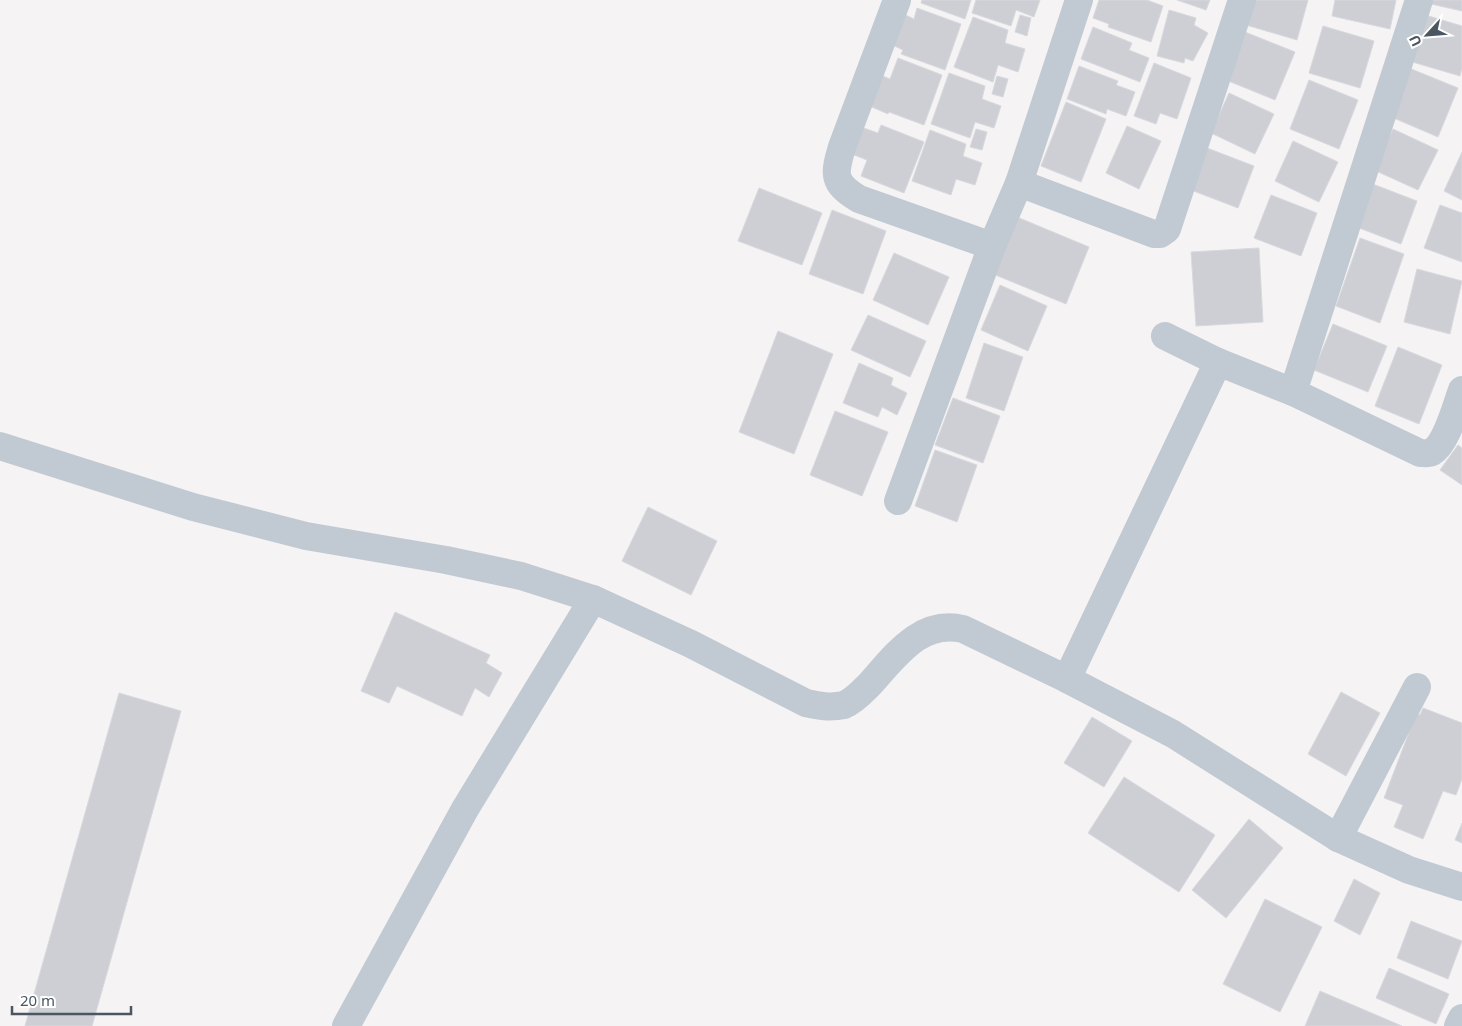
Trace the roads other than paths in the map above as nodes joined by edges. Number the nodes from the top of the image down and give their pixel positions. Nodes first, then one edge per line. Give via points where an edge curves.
1 (897, 0) edge
2 (1079, 0) edge
3 (1242, 0) edge
4 (1418, 0) edge
5 (1019, 183) junction
6 (992, 246) junction
7 (1165, 336) dead end
8 (1218, 362) junction
9 (1462, 390) edge
10 (1293, 392) junction
11 (0, 446) edge
12 (898, 501) dead end
13 (593, 599) junction
14 (1067, 679) junction
15 (1417, 687) dead end
16 (1338, 838) junction
17 (1462, 887) edge
18 (1462, 1018) edge
19 (346, 1026) edge
20 (1458, 1026) edge

1 - 6 street via 842,147 836,174 846,191 859,199
2 - 5 street
3 - 5 street via 1167,229 1154,234
4 - 10 street
5 - 6 street
6 - 12 street
7 - 8 street
8 - 10 street
8 - 14 street
9 - 10 street via 1440,444 1426,454
11 - 13 street via 193,507 306,536 521,576
13 - 14 street via 691,644 806,703 827,707 845,704 862,693 908,644 938,627 963,629
13 - 19 street via 465,809
14 - 16 street via 1173,734
15 - 16 street
16 - 17 street via 1409,870
18 - 20 street

